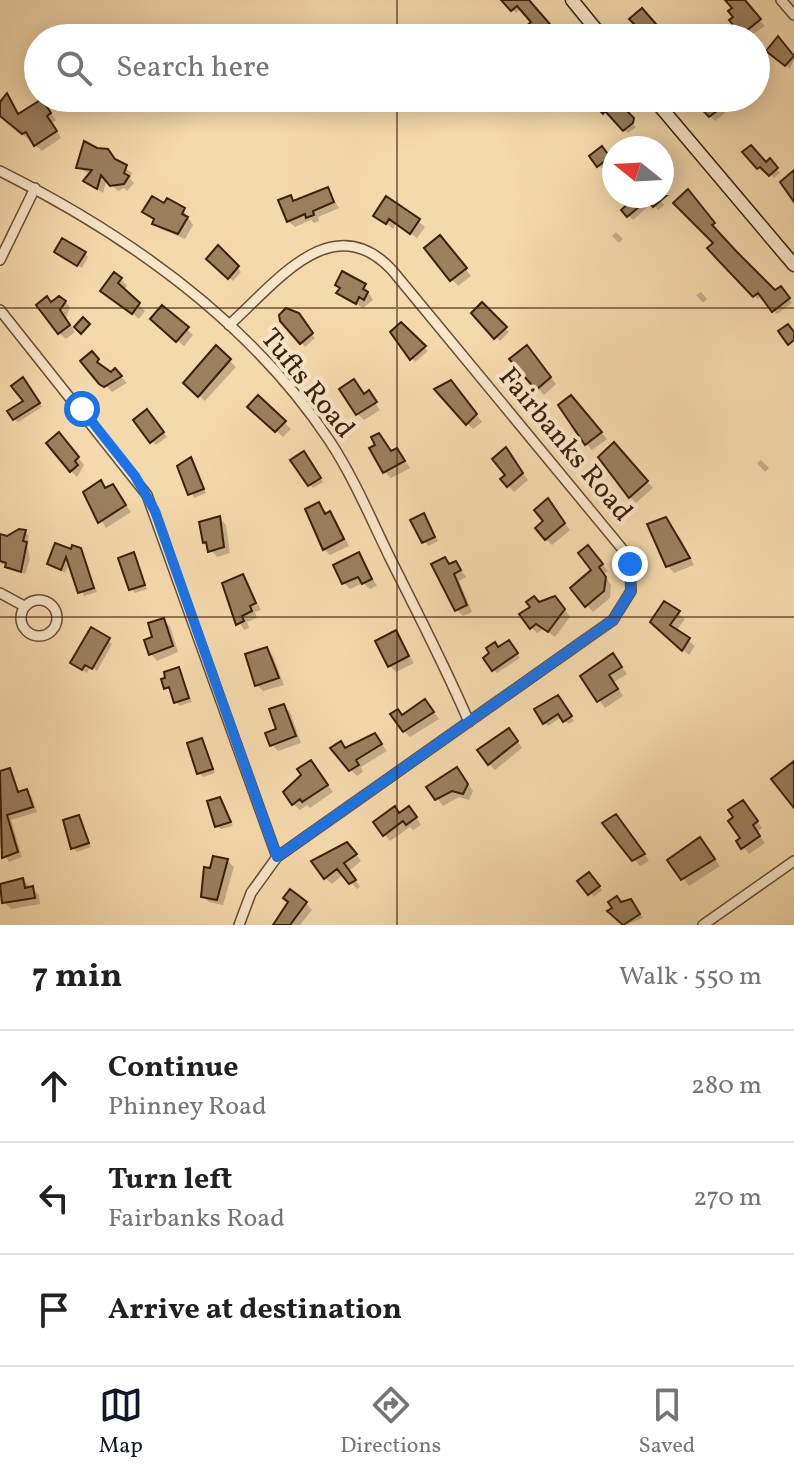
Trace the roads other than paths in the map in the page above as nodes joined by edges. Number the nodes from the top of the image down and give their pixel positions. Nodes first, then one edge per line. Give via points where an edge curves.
1 (572, 0) edge
2 (781, 0) edge
3 (794, 15) edge
4 (592, 24) edge
5 (665, 112) edge
6 (0, 171) edge
7 (35, 188) junction
8 (0, 260) edge
9 (794, 265) edge
10 (0, 310) edge
11 (229, 325) junction
12 (0, 593) edge
13 (24, 606) junction
14 (469, 722) junction
15 (277, 857) junction
16 (794, 861) edge
17 (239, 925) edge
18 (703, 925) edge

1 - 4 main road
2 - 3 street
5 - 9 main road
6 - 7 street, Tufts Road
7 - 8 street
7 - 11 street, Tufts Road via 137,249
10 - 15 street via 147,495
11 - 14 street, Tufts Road via 330,441
11 - 14 street, Fairbanks Road via 313,253 342,243 369,250 392,270 624,551 631,591 622,610
12 - 13 street
13 - 13 street via 27,633 41,637 56,628 58,617 50,604 35,601
14 - 15 street, Fairbanks Road
15 - 17 street, Fairbanks Road via 251,893
16 - 18 street

